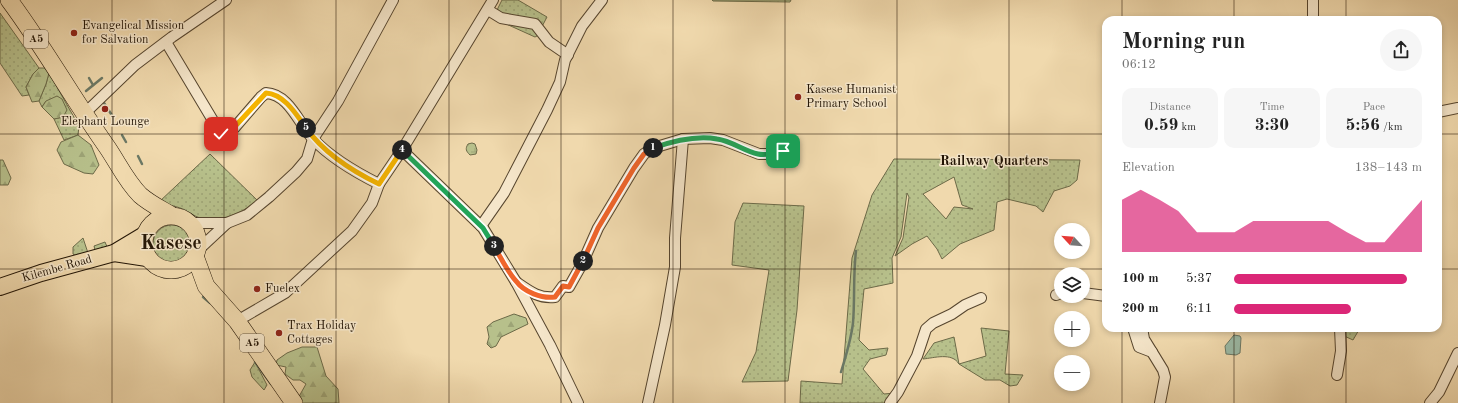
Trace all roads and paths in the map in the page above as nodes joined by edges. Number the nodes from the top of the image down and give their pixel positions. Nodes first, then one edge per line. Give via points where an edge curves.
1 (9, 0) edge
2 (226, 0) edge
3 (393, 0) edge
4 (493, 0) edge
5 (602, 0) edge
6 (1313, 0) edge
7 (488, 10) junction
8 (1313, 16) edge
9 (166, 42) junction
10 (568, 55) junction
11 (1458, 108) edge
12 (1442, 111) edge
13 (84, 114) junction
14 (313, 138) junction
15 (683, 139) junction
16 (402, 150) junction
17 (783, 151) dead end
18 (379, 184) junction
19 (141, 195) junction
20 (171, 215) junction
21 (190, 223) junction
22 (227, 223) junction
23 (481, 226) junction
24 (146, 230) junction
25 (114, 253) junction
26 (196, 254) junction
27 (147, 258) junction
28 (171, 271) junction
29 (516, 282) junction
30 (206, 286) junction
31 (0, 287) edge
32 (1090, 294) edge
33 (1102, 295) edge
34 (981, 298) dead end
35 (236, 321) junction
36 (1134, 332) edge
37 (1143, 332) edge
38 (1340, 332) edge
39 (1152, 352) junction
40 (1458, 353) edge
41 (1337, 374) dead end
42 (294, 403) edge
43 (578, 403) edge
44 (648, 403) edge
45 (890, 403) edge
46 (1160, 403) edge
47 (1430, 403) edge

1 - 13 highway, A5 / A5 via 66,83
2 - 9 street
3 - 14 street via 338,101
4 - 7 street
5 - 10 street via 582,26
6 - 8 street
7 - 10 street via 501,18 535,24 549,42
7 - 16 street
9 - 13 street via 136,65
9 - 14 street via 221,134 228,134 266,93 277,95
10 - 23 street via 560,82 532,138 504,193
11 - 12 street
13 - 19 highway, A5 / A5 via 122,172
14 - 18 street via 345,166
14 - 22 street via 307,159 296,172 269,198 246,215
15 - 17 street via 718,139 759,154
15 - 29 street via 653,148 644,154 598,228 569,287 563,286 555,297 548,298 534,294
15 - 44 street via 675,268
16 - 18 street
16 - 23 street
18 - 35 street via 372,204 352,231 285,294
19 - 20 highway, A5 / A5
19 - 24 highway, A5 / A5
20 - 21 highway, A5 via 181,217
20 - 24 highway, Kilembe Road via 158,218
21 - 22 street
21 - 26 highway, A5 via 196,231 198,241
22 - 26 street
23 - 29 street
24 - 25 main road, Kilembe Road
24 - 27 highway, A5 via 143,247
25 - 27 main road, Kilembe Road
25 - 31 main road, Kilembe Road
26 - 28 highway via 189,264
26 - 30 highway, A5
27 - 28 highway, Kilembe Road / A5 via 162,270
28 - 30 highway, A5
29 - 43 street
30 - 35 highway, A5
32 - 33 street
34 - 45 street via 926,329 917,356
35 - 42 highway, A5
36 - 39 street via 1139,347
37 - 39 street
38 - 41 street via 1341,351
39 - 46 street via 1165,377
40 - 47 street via 1439,392

